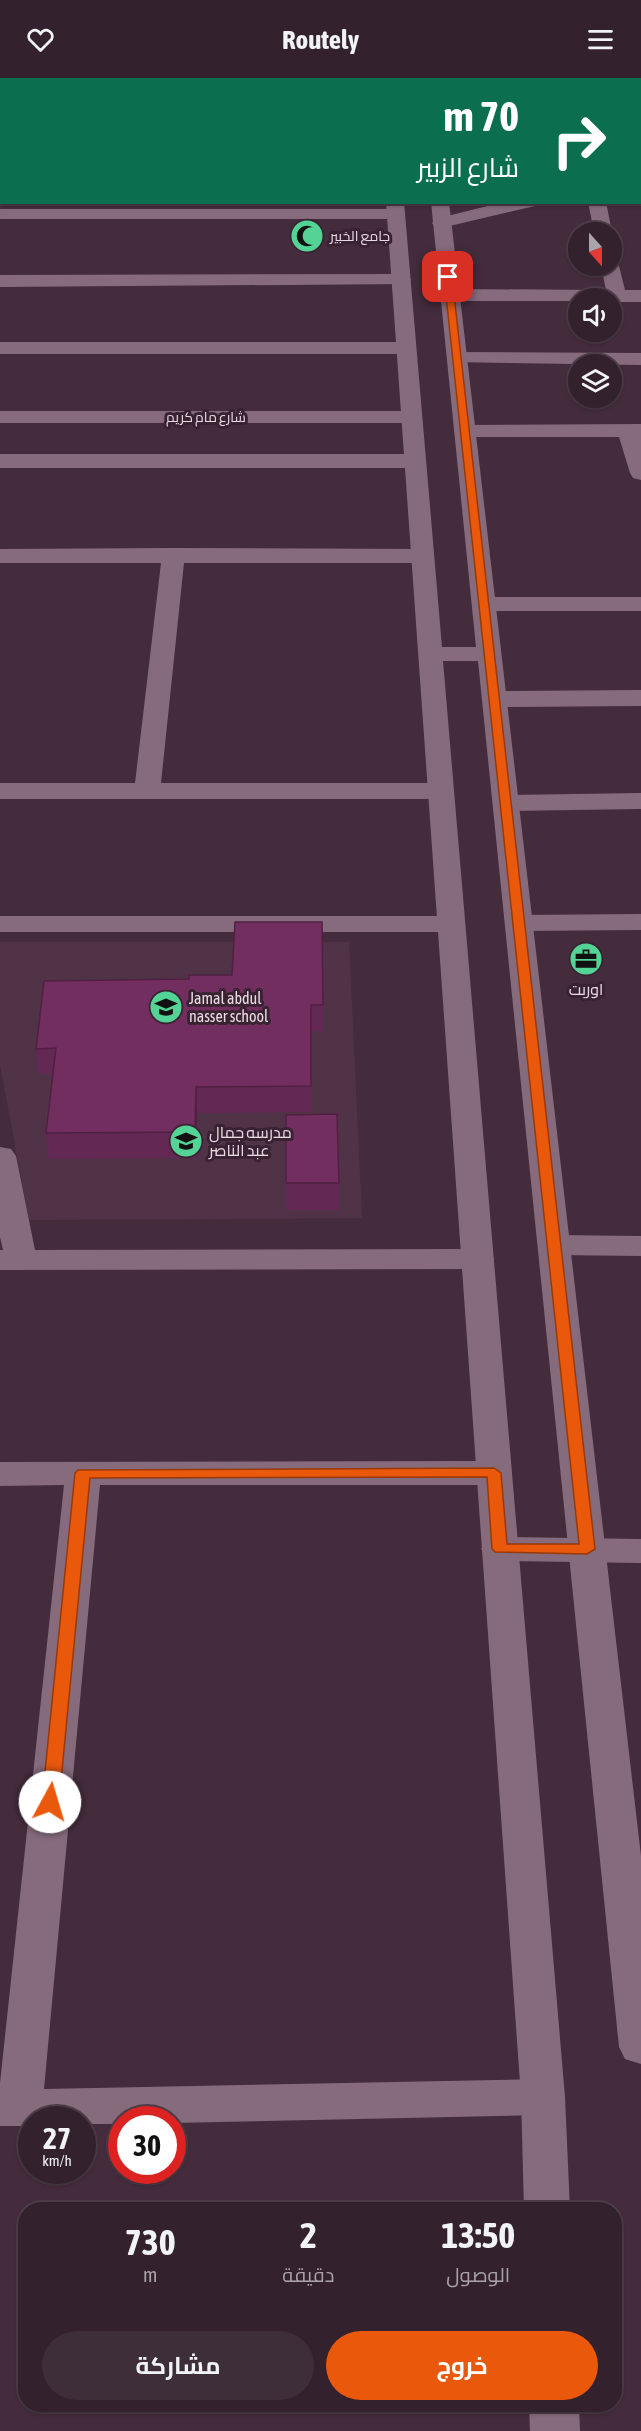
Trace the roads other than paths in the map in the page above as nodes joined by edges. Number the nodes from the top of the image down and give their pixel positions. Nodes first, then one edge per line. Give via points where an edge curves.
1 (511, 204) edge
2 (597, 204) edge
3 (87, 208) edge
4 (395, 208) edge
5 (441, 212) edge
6 (0, 214) edge
7 (601, 222) edge
8 (401, 280) junction
9 (0, 281) edge
10 (451, 295) junction
11 (568, 296) edge
12 (622, 296) edge
13 (641, 296) edge
14 (0, 348) edge
15 (406, 348) junction
16 (458, 358) junction
17 (641, 359) edge
18 (0, 417) edge
19 (411, 417) junction
20 (465, 430) junction
21 (634, 430) edge
22 (0, 461) edge
23 (415, 461) junction
24 (641, 473) edge
25 (173, 555) junction
26 (0, 556) edge
27 (422, 556) junction
28 (484, 604) junction
29 (641, 604) edge
30 (430, 654) junction
31 (490, 654) junction
32 (641, 698) edge
33 (495, 699) junction
34 (0, 791) edge
35 (147, 791) junction
36 (441, 791) junction
37 (641, 801) edge
38 (506, 802) junction
39 (641, 922) edge
40 (519, 923) junction
41 (0, 924) edge
42 (451, 924) junction
43 (0, 1156) edge
44 (554, 1245) junction
45 (641, 1246) edge
46 (477, 1259) junction
47 (10, 1260) edge
48 (83, 1473) junction
49 (494, 1473) junction
50 (0, 1474) edge
51 (500, 1549) junction
52 (587, 1549) junction
53 (641, 1551) edge
54 (641, 2047) edge
55 (543, 2097) junction
56 (10, 2108) edge
57 (547, 2202) edge
58 (554, 2412) edge
59 (555, 2431) edge

1 - 5 street
2 - 7 street
3 - 4 street
3 - 6 street
4 - 8 street
5 - 10 street
8 - 9 street
8 - 15 street
10 - 11 street
10 - 16 street
12 - 13 street
14 - 15 street
15 - 19 street
16 - 17 street
16 - 20 street
18 - 19 street, شارع مام كريم
19 - 23 street
20 - 21 street
20 - 28 street
21 - 24 street
22 - 23 street
23 - 27 street
25 - 26 street
25 - 27 street
25 - 35 street
27 - 30 street
28 - 29 street
28 - 31 street
30 - 31 street
30 - 36 street
31 - 33 street
32 - 33 street
33 - 38 street
34 - 35 street
35 - 36 street
36 - 42 street
37 - 38 street
38 - 40 street
39 - 40 street
40 - 44 street
41 - 42 street
42 - 46 street
43 - 47 street
44 - 45 street
44 - 52 street
46 - 47 street
46 - 49 street
48 - 49 street
48 - 50 street
48 - 56 street
49 - 51 street
51 - 52 street
51 - 55 street
52 - 53 street
52 - 54 street
55 - 56 street
55 - 57 street
58 - 59 street

